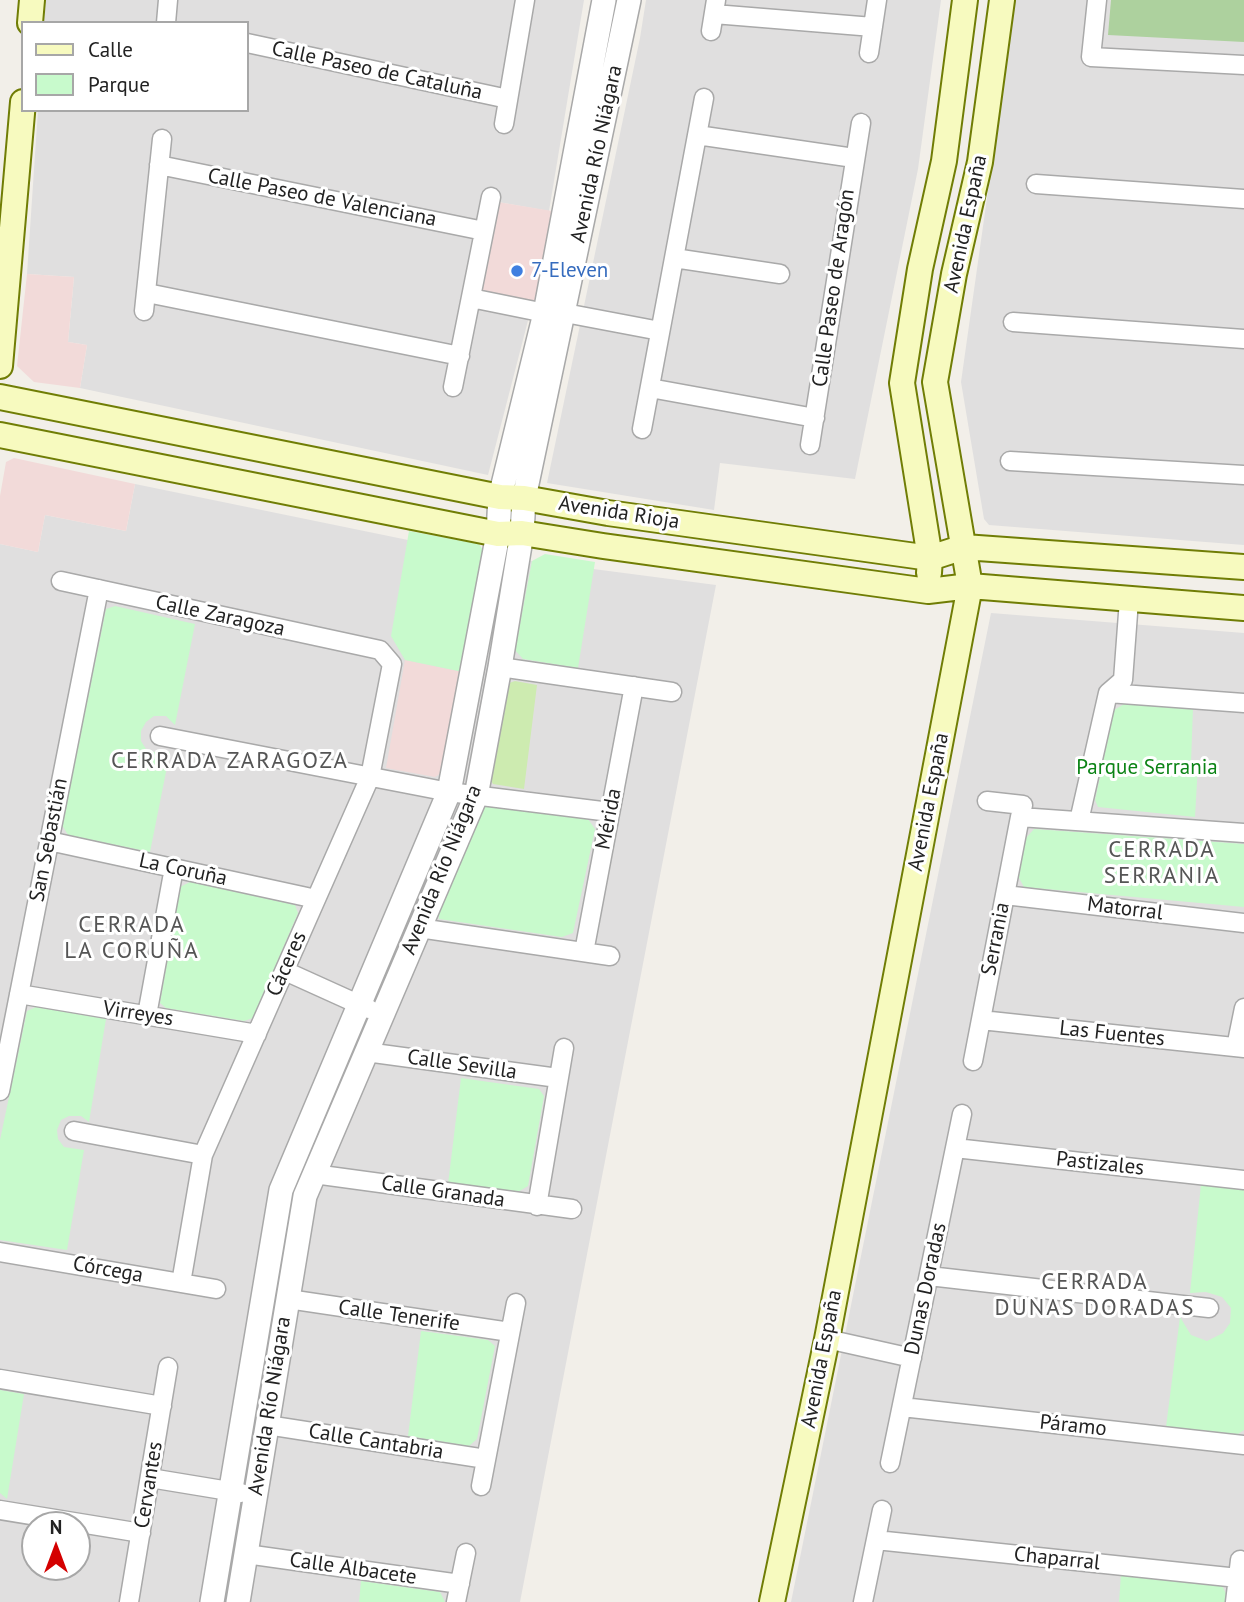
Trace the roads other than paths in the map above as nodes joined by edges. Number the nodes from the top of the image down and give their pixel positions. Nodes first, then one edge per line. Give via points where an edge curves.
1 (32, 0) edge
2 (168, 0) edge
3 (525, 0) edge
4 (604, 0) edge
5 (629, 0) edge
6 (877, 0) edge
7 (965, 0) edge
8 (1002, 0) edge
9 (1097, 0) edge
10 (714, 15) edge
11 (30, 21) edge
12 (166, 21) edge
13 (873, 27) junction
14 (248, 43) edge
15 (869, 53) dead end
16 (1244, 65) edge
17 (704, 98) dead end
18 (508, 99) junction
19 (22, 112) edge
20 (861, 123) dead end
21 (504, 124) dead end
22 (697, 135) junction
23 (162, 139) dead end
24 (854, 158) junction
25 (159, 165) junction
26 (1036, 184) dead end
27 (491, 197) dead end
28 (1244, 199) edge
29 (484, 231) junction
30 (674, 258) junction
31 (920, 269) junction
32 (780, 274) dead end
33 (954, 274) junction
34 (147, 293) junction
35 (471, 299) junction
36 (144, 311) dead end
37 (555, 313) junction
38 (1013, 322) dead end
39 (660, 331) junction
40 (1244, 339) edge
41 (460, 356) junction
42 (0, 366) edge
43 (453, 387) dead end
44 (650, 388) junction
45 (0, 397) edge
46 (815, 418) junction
47 (642, 429) dead end
48 (0, 435) edge
49 (810, 445) dead end
50 (1010, 461) dead end
51 (1244, 475) edge
52 (512, 498) junction
53 (608, 513) junction
54 (680, 522) junction
55 (510, 533) junction
56 (603, 546) junction
57 (964, 547) junction
58 (677, 555) junction
59 (930, 558) junction
60 (1244, 567) edge
61 (61, 581) dead end
62 (970, 586) junction
63 (99, 589) junction
64 (928, 591) junction
65 (1129, 600) junction
66 (1244, 608) edge
67 (380, 650) joint
68 (500, 667) junction
69 (634, 686) junction
70 (672, 692) dead end
71 (1108, 693) junction
72 (1244, 703) edge
73 (160, 736) dead end
74 (370, 777) junction
75 (449, 792) junction
76 (476, 796) junction
77 (987, 802) dead end
78 (610, 812) junction
79 (1020, 817) junction
80 (1079, 821) junction
81 (1244, 833) edge
82 (49, 841) junction
83 (174, 868) junction
84 (1005, 895) junction
85 (316, 899) junction
86 (1244, 923) edge
87 (419, 928) junction
88 (584, 952) junction
89 (610, 956) dead end
90 (285, 971) junction
91 (19, 994) junction
92 (359, 1004) junction
93 (1244, 1008) edge
94 (146, 1015) junction
95 (382, 1015) junction
96 (981, 1020) junction
97 (257, 1034) junction
98 (564, 1048) dead end
99 (1240, 1048) edge
100 (366, 1052) junction
101 (973, 1061) dead end
102 (558, 1078) junction
103 (0, 1091) edge
104 (962, 1114) dead end
105 (74, 1131) dead end
106 (955, 1148) junction
107 (203, 1155) junction
108 (314, 1174) junction
109 (1244, 1180) edge
110 (537, 1206) junction
111 (572, 1209) dead end
112 (0, 1252) edge
113 (929, 1276) junction
114 (181, 1283) junction
115 (216, 1289) dead end
116 (288, 1299) junction
117 (516, 1303) dead end
118 (1209, 1308) dead end
119 (510, 1332) junction
120 (827, 1339) junction
121 (912, 1358) junction
122 (168, 1367) dead end
123 (0, 1379) edge
124 (162, 1406) junction
125 (902, 1408) junction
126 (267, 1425) junction
127 (1244, 1445) edge
128 (486, 1459) junction
129 (890, 1462) dead end
130 (150, 1478) junction
131 (481, 1486) dead end
132 (231, 1491) junction
133 (255, 1495) junction
134 (0, 1510) edge
135 (882, 1510) dead end
136 (141, 1533) junction
137 (876, 1540) junction
138 (466, 1553) dead end
139 (246, 1554) junction
140 (458, 1593) edge
141 (129, 1602) edge
142 (212, 1602) edge
143 (237, 1602) edge
144 (772, 1602) edge
145 (863, 1602) edge
146 (1235, 1602) edge

1 - 11 main road
2 - 12 street
3 - 18 street, Calle Paseo de Cataluña
4 - 37 street, Avenida Río Niágara
5 - 37 street, Avenida Río Niágara
6 - 13 street
7 - 31 main road, Avenida España via 944,161
8 - 33 main road, Avenida España via 980,162
9 - 16 street via 1091,57
10 - 13 street
13 - 15 street
14 - 18 street, Calle Paseo de Cataluña
17 - 22 street
18 - 21 street, Calle Paseo de Cataluña
19 - 42 main road
20 - 24 street, Calle Paseo de Aragón
22 - 24 street
22 - 30 street
23 - 25 street
24 - 46 street, Calle Paseo de Aragón
25 - 29 street, Calle Paseo de Valenciana
25 - 34 street
26 - 28 street
27 - 29 street
29 - 35 street
30 - 32 street
30 - 39 street
31 - 33 main road
31 - 59 main road, Avenida España via 902,383
33 - 57 main road, Avenida España via 936,382
34 - 36 street
34 - 41 street
35 - 37 street
35 - 41 street
37 - 39 street
37 - 52 street, Avenida Río Niágara
38 - 40 street
39 - 44 street
41 - 43 street
44 - 46 street, Calle Paseo de Aragón
44 - 47 street
45 - 52 main road, Avenida Rioja
46 - 49 street, Calle Paseo de Aragón
48 - 55 main road, Avenida Rioja
50 - 51 street
52 - 53 main road, Avenida Rioja
52 - 55 street, Avenida Río Niágara
53 - 54 main road, Avenida Rioja
53 - 56 main road
54 - 58 main road
54 - 59 main road, Avenida Rioja
55 - 56 main road, Avenida Rioja
55 - 68 street, Avenida Río Niágara
55 - 75 street, Avenida Río Niágara
56 - 58 main road, Avenida Rioja
57 - 59 main road, Avenida Rioja
57 - 60 main road, Avenida Rioja
57 - 62 main road, Avenida España
58 - 64 main road, Avenida Rioja
59 - 64 main road, Avenida España
61 - 63 street, Calle Zaragoza
62 - 64 main road, Avenida Rioja
62 - 65 main road, Avenida Rioja
62 - 120 main road, Avenida España
63 - 67 street, Calle Zaragoza
63 - 82 street, San Sebastián
65 - 66 main road, Avenida Rioja
65 - 71 street via 1123,680
67 - 74 street, Cáceres via 392,664
68 - 69 street
68 - 76 street, Avenida Río Niágara
69 - 70 street
69 - 78 street, Mérida
71 - 72 street
71 - 80 street
73 - 74 street
74 - 75 street
74 - 85 street, Cáceres
75 - 76 street
75 - 92 street, Avenida Río Niágara
76 - 78 street
76 - 87 street, Avenida Río Niágara
77 - 79 street via 1023,805
78 - 88 street, Mérida
79 - 80 street
79 - 84 street, Serrania
80 - 81 street
82 - 83 street, La Coruña
82 - 91 street, San Sebastián
83 - 85 street, La Coruña
83 - 94 street
84 - 86 street, Matorral
84 - 96 street, Serrania
85 - 90 street, Cáceres
87 - 88 street
87 - 95 street, Avenida Río Niágara
88 - 89 street
90 - 92 street
90 - 97 street, Cáceres
91 - 94 street, Virreyes
91 - 103 street, San Sebastián
92 - 95 street
92 - 132 street, Avenida Río Niágara via 281,1190
93 - 99 street
94 - 97 street, Virreyes
95 - 100 street, Avenida Río Niágara
96 - 99 street, Las Fuentes
96 - 101 street, Serrania
97 - 107 street, Cáceres
98 - 102 street
100 - 102 street, Calle Sevilla
100 - 108 street, Avenida Río Niágara
102 - 110 street
104 - 106 street, Dunas Doradas
105 - 107 street
106 - 109 street, Pastizales
106 - 113 street, Dunas Doradas
107 - 114 street, Cáceres
108 - 110 street, Calle Granada
108 - 116 street, Avenida Río Niágara via 305,1196
110 - 111 street, Calle Granada
112 - 114 street, Córcega
113 - 118 street
113 - 121 street, Dunas Doradas
114 - 115 street, Córcega
116 - 119 street, Calle Tenerife
116 - 126 street, Avenida Río Niágara
117 - 119 street
119 - 128 street
120 - 121 street
120 - 144 main road, Avenida España
121 - 125 street, Dunas Doradas
122 - 124 street, Cervantes
123 - 124 street
124 - 130 street, Cervantes
125 - 127 street, Páramo
125 - 129 street, Dunas Doradas
126 - 128 street, Calle Cantabria
126 - 133 street, Avenida Río Niágara
128 - 131 street
130 - 132 street
130 - 136 street, Cervantes
132 - 133 street
132 - 142 street, Avenida Río Niágara
133 - 139 street, Avenida Río Niágara
134 - 136 street
135 - 137 street
136 - 141 street, Cervantes
137 - 145 street
137 - 146 street, Chaparral via 1239,1569
138 - 140 street
139 - 140 street, Calle Albacete
139 - 143 street, Avenida Río Niágara

